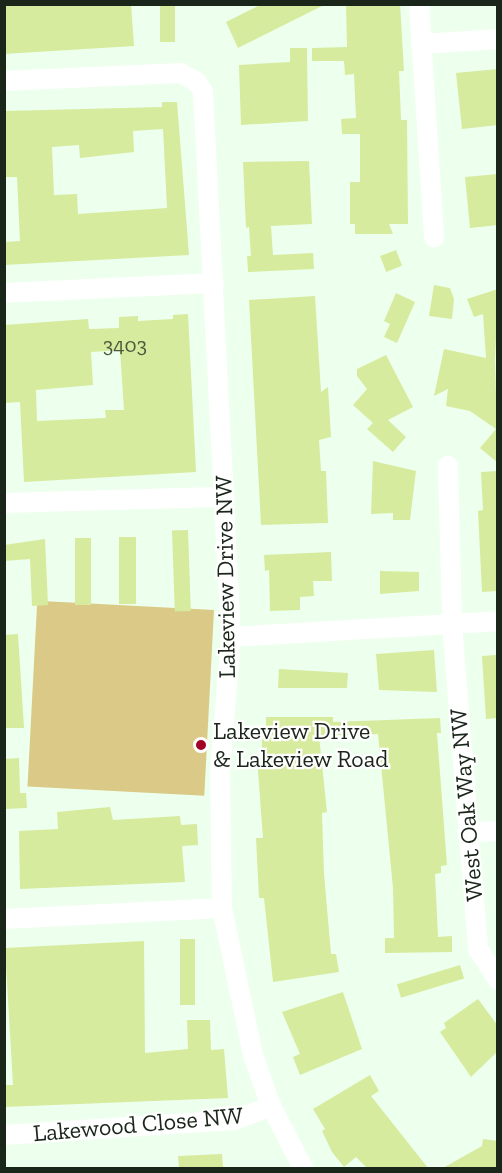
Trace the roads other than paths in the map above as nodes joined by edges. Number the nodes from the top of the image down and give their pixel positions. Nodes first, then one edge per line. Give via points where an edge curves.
1 (418, 4) edge
2 (498, 39) edge
3 (421, 44) junction
4 (4, 81) edge
5 (434, 238) dead end
6 (214, 282) junction
7 (4, 293) edge
8 (448, 466) dead end
9 (225, 497) junction
10 (4, 503) edge
11 (498, 621) edge
12 (452, 624) junction
13 (231, 637) junction
14 (498, 831) edge
15 (467, 833) junction
16 (222, 908) junction
17 (4, 919) edge
18 (498, 980) edge
19 (271, 1106) junction
20 (4, 1136) edge
21 (303, 1168) edge

1 - 3 street
2 - 3 street
3 - 5 street
4 - 6 street, Lakeview Drive NW via 180,73 197,82 206,105
6 - 7 street
6 - 9 street, Lakeview Drive NW
8 - 12 street, West Oak Way NW
9 - 10 street
9 - 13 street, Lakeview Drive NW
11 - 12 street
12 - 13 street
12 - 15 street, West Oak Way NW
13 - 16 street, Lakeview Drive NW via 220,770
14 - 15 street
15 - 18 street, West Oak Way NW via 478,949
16 - 17 street
16 - 19 street, Lakeview Drive NW via 241,1012
19 - 20 street, Lakewood Close NW via 236,1120
19 - 21 street, Lakeview Drive NW

